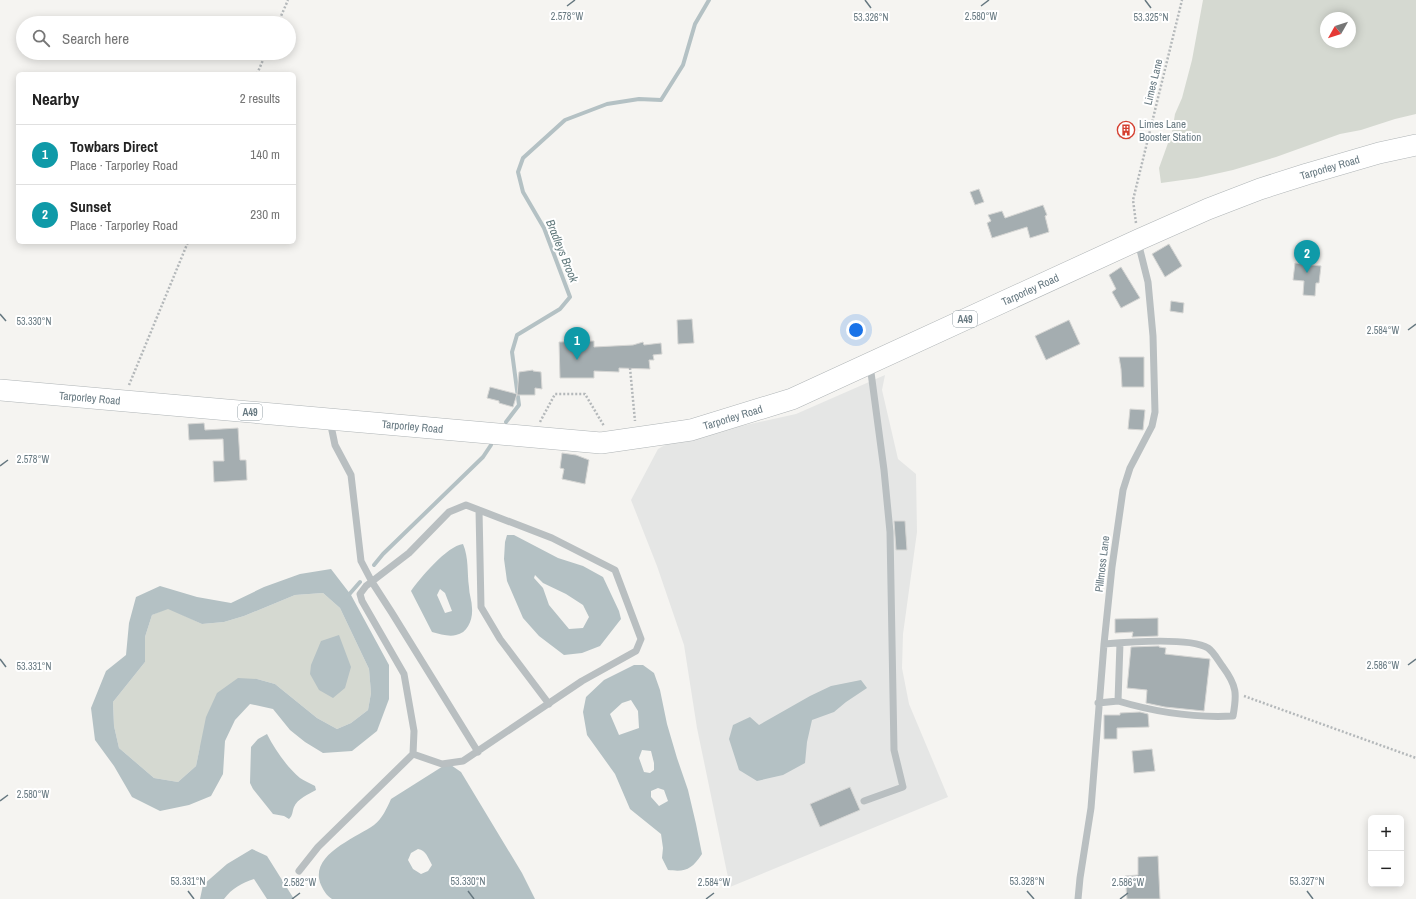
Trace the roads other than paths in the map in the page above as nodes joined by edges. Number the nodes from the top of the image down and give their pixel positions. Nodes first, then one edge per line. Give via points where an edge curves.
1 (1416, 145) edge
2 (1138, 240) junction
3 (870, 363) junction
4 (0, 390) edge
5 (329, 418) junction
6 (480, 510) junction
7 (372, 582) junction
8 (1120, 643) junction
9 (1104, 644) junction
10 (1118, 701) junction
11 (1098, 703) junction
12 (549, 704) junction
13 (478, 752) junction
14 (413, 754) junction
15 (864, 801) dead end
16 (299, 871) dead end
17 (1078, 899) edge

1 - 2 highway, Tarporley Road / A49 via 1379,153 1260,189
2 - 3 highway, Tarporley Road / A49
2 - 9 street, Pillmoss Lane via 1148,282 1153,336 1155,412 1152,426 1130,468 1123,490
3 - 5 highway, Tarporley Road / A49 via 792,399 691,430 601,443
3 - 15 street via 890,532 894,750 903,787
4 - 5 highway, Tarporley Road / A49
5 - 7 street via 335,445 350,475 360,561
6 - 7 street via 466,505 449,512 409,553
6 - 12 street via 481,607 500,639
6 - 12 street via 552,538 615,570 641,639 636,652 582,681
7 - 13 street
7 - 14 street via 360,594 404,674 414,731
8 - 9 street
8 - 10 street
8 - 10 street via 1172,641 1201,645 1215,656 1236,693 1233,716 1200,717 1136,707
9 - 11 street, Pillmoss Lane
10 - 11 street
11 - 17 street, Pillmoss Lane via 1091,808
12 - 13 street
13 - 14 street via 463,762 442,764
14 - 16 street via 318,847

